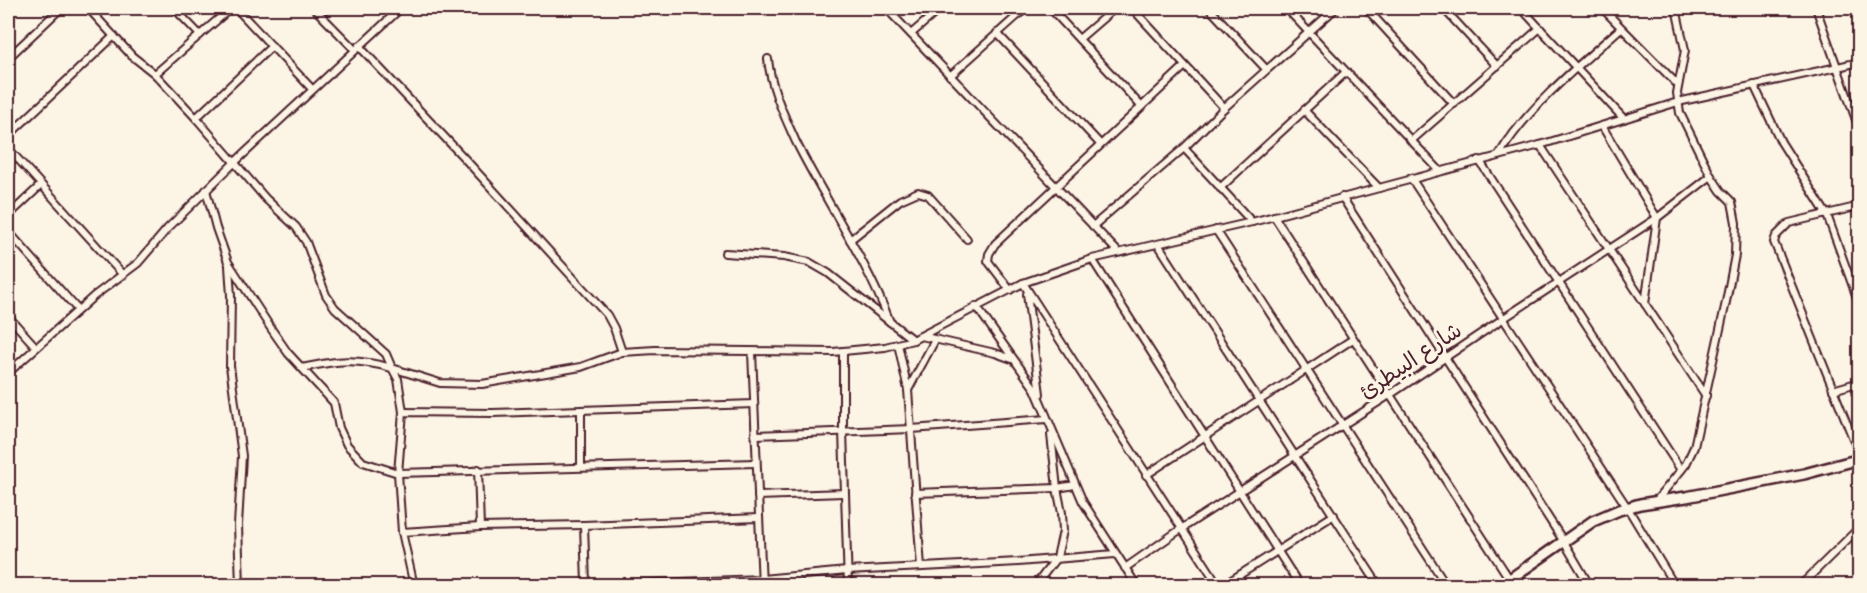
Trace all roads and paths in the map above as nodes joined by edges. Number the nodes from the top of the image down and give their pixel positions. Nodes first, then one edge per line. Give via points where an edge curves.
1 (61, 8) edge
2 (88, 8) edge
3 (174, 8) edge
4 (231, 8) edge
5 (236, 8) edge
6 (315, 8) edge
7 (401, 8) edge
8 (886, 8) edge
9 (941, 8) edge
10 (1026, 8) edge
11 (1050, 8) edge
12 (1115, 8) edge
13 (1132, 8) edge
14 (1209, 8) edge
15 (1286, 8) edge
16 (1336, 8) edge
17 (1366, 8) edge
18 (1443, 8) edge
19 (1521, 8) edge
20 (1602, 8) edge
21 (1676, 8) edge
22 (1816, 8) edge
23 (1540, 28) junction
24 (1621, 28) junction
25 (1308, 31) junction
26 (997, 33) junction
27 (911, 34) junction
28 (200, 35) junction
29 (114, 36) junction
30 (1079, 39) junction
31 (272, 46) junction
32 (357, 48) junction
33 (8, 58) edge
34 (768, 59) dead end
35 (1860, 62) edge
36 (1185, 66) junction
37 (1497, 66) junction
38 (1577, 67) junction
39 (1836, 67) junction
40 (1266, 69) junction
41 (1346, 72) junction
42 (155, 74) junction
43 (950, 76) junction
44 (1678, 85) junction
45 (1754, 85) junction
46 (312, 89) junction
47 (1678, 102) junction
48 (1454, 104) junction
49 (1141, 106) junction
50 (1224, 108) junction
51 (1304, 110) junction
52 (196, 118) junction
53 (1624, 119) junction
54 (1602, 126) junction
55 (1860, 131) edge
56 (8, 136) edge
57 (1411, 141) junction
58 (1100, 144) junction
59 (1540, 145) junction
60 (8, 148) edge
61 (1184, 148) junction
62 (1498, 155) junction
63 (1479, 160) junction
64 (234, 163) junction
65 (1439, 170) junction
66 (1712, 176) junction
67 (1411, 178) junction
68 (41, 185) junction
69 (1055, 186) junction
70 (1220, 188) junction
71 (1379, 188) junction
72 (206, 190) junction
73 (1342, 197) junction
74 (1860, 207) edge
75 (1827, 215) junction
76 (8, 216) edge
77 (1274, 216) junction
78 (1657, 218) junction
79 (1252, 222) junction
80 (1094, 226) junction
81 (1216, 230) junction
82 (8, 231) edge
83 (966, 239) dead end
84 (850, 240) junction
85 (1158, 244) junction
86 (1608, 250) junction
87 (1118, 252) junction
88 (725, 253) dead end
89 (1092, 259) junction
90 (228, 262) junction
91 (123, 275) junction
92 (1559, 282) junction
93 (1023, 283) junction
94 (1010, 290) junction
95 (1027, 290) junction
96 (1645, 304) junction
97 (976, 306) junction
98 (1860, 306) edge
99 (78, 310) junction
100 (8, 316) edge
101 (1504, 318) junction
102 (890, 322) junction
103 (916, 338) junction
104 (1353, 339) junction
105 (934, 340) junction
106 (898, 344) junction
107 (36, 347) junction
108 (843, 351) junction
109 (622, 352) junction
110 (752, 352) junction
111 (1444, 358) junction
112 (1016, 361) junction
113 (302, 368) junction
114 (392, 368) junction
115 (1306, 372) junction
116 (8, 373) edge
117 (1860, 382) edge
118 (908, 390) junction
119 (1833, 390) junction
120 (1391, 394) junction
121 (1706, 396) junction
122 (1258, 401) junction
123 (1041, 402) junction
124 (754, 404) junction
125 (581, 411) junction
126 (403, 412) junction
127 (1047, 419) junction
128 (1343, 426) junction
129 (1051, 428) junction
130 (911, 429) junction
131 (843, 431) junction
132 (755, 435) junction
133 (1204, 437) junction
134 (1294, 455) junction
135 (1860, 457) edge
136 (756, 463) junction
137 (581, 467) junction
138 (478, 469) junction
139 (1681, 470) junction
140 (398, 473) junction
141 (1146, 475) junction
142 (1075, 485) junction
143 (1057, 489) junction
144 (1239, 491) junction
145 (844, 493) junction
146 (915, 493) junction
147 (758, 496) junction
148 (1656, 501) junction
149 (1627, 507) junction
150 (1334, 515) junction
151 (758, 518) junction
152 (584, 525) junction
153 (480, 527) junction
154 (1860, 527) edge
155 (1181, 528) junction
156 (402, 532) junction
157 (1564, 542) junction
158 (1277, 550) junction
159 (1115, 554) junction
160 (1057, 557) junction
161 (921, 567) junction
162 (1125, 568) junction
163 (847, 571) junction
164 (762, 582) edge
165 (1512, 582) edge
166 (586, 584) edge
167 (622, 584) edge
168 (685, 584) edge
169 (240, 585) edge
170 (414, 585) edge
171 (570, 585) edge
172 (848, 585) edge
173 (1035, 585) edge
174 (1137, 585) edge
175 (1221, 585) edge
176 (1300, 585) edge
177 (1379, 585) edge
178 (1447, 585) edge
179 (1500, 585) edge
180 (1590, 585) edge
181 (1675, 585) edge
182 (1800, 585) edge

1 - 33 street
2 - 29 street
3 - 28 street
4 - 28 street
5 - 31 street
6 - 32 street
7 - 32 street
8 - 27 street
9 - 27 street
10 - 26 street
11 - 30 street
12 - 30 street
13 - 36 street
14 - 40 street
15 - 25 street
16 - 25 street
17 - 48 street
18 - 37 street
19 - 23 street
20 - 24 street
21 - 44 street via 1685,50
22 - 39 street
23 - 37 street
23 - 38 street
24 - 38 street
24 - 44 street
25 - 40 street
25 - 41 street
26 - 43 street
26 - 58 street
27 - 43 street
28 - 42 street
29 - 42 street
29 - 56 street
30 - 49 street
31 - 46 street
31 - 52 street
32 - 46 street
32 - 109 street via 473,167 607,315
34 - 84 street via 787,122
35 - 39 street
36 - 49 street
36 - 50 street
37 - 48 street
38 - 53 street
38 - 62 street via 1521,124
39 - 45 street
39 - 55 street
40 - 50 street
41 - 51 street
41 - 57 street
42 - 52 street
43 - 69 street
44 - 47 street
45 - 47 street
45 - 75 street via 1775,130
46 - 64 street
47 - 53 street
47 - 66 street via 1682,119
48 - 57 street
49 - 58 street
50 - 61 street
51 - 70 street
51 - 71 street
52 - 64 street
53 - 54 street
54 - 59 street
54 - 78 street
57 - 65 street
58 - 69 street
59 - 62 street
59 - 86 street
60 - 68 street
61 - 70 street
61 - 80 street
62 - 63 street
63 - 65 street
63 - 92 street
64 - 72 street
64 - 114 street via 296,227 310,250 326,295 386,354
65 - 67 street
66 - 78 street, شارع البيطرئ
66 - 121 street via 1732,202 1736,228 1726,302
67 - 71 street
67 - 101 street
68 - 76 street
68 - 91 street
69 - 80 street
69 - 94 street via 990,251 990,265
70 - 79 street
71 - 73 street
72 - 90 street
72 - 91 street
73 - 77 street
73 - 111 street
74 - 75 street
75 - 98 street
75 - 119 street via 1789,223 1774,242
77 - 79 street
77 - 104 street
78 - 86 street, شارع البيطرئ
78 - 96 street
79 - 81 street
80 - 87 street
81 - 85 street
81 - 115 street
82 - 99 street
83 - 84 street via 928,195 918,192 900,200
84 - 102 street
85 - 87 street
85 - 122 street
86 - 92 street, شارع البيطرئ
86 - 96 street
87 - 89 street
88 - 102 street via 809,262
89 - 93 street
89 - 133 street
90 - 113 street
90 - 169 street via 230,366 242,456
91 - 99 street
92 - 101 street, شارع البيطرئ
92 - 139 street
93 - 94 street
93 - 95 street
94 - 97 street
95 - 123 street
95 - 141 street
96 - 121 street
97 - 103 street
97 - 112 street
99 - 107 street
100 - 107 street
101 - 111 street, شارع البيطرئ
101 - 149 street
102 - 103 street
103 - 105 street
103 - 106 street
104 - 115 street
104 - 120 street
105 - 112 street via 995,352
105 - 118 street
106 - 108 street
106 - 118 street
107 - 116 street
108 - 110 street
108 - 131 street
109 - 110 street
109 - 114 street via 581,367 482,384 440,383
110 - 124 street
111 - 120 street, شارع البيطرئ
111 - 157 street
112 - 123 street
113 - 114 street via 338,361
113 - 140 street via 334,403 339,428 352,452 363,462
114 - 126 street via 398,379
115 - 122 street
115 - 128 street
117 - 119 street
118 - 130 street
119 - 135 street
120 - 128 street, شارع البيطرئ
120 - 165 street
121 - 139 street via 1694,447
122 - 133 street
122 - 134 street
123 - 127 street
124 - 125 street
124 - 132 street
125 - 126 street
125 - 137 street
126 - 140 street
127 - 129 street
127 - 130 street
128 - 134 street, شارع البيطرئ
128 - 178 street
129 - 142 street
129 - 143 street
130 - 131 street
130 - 146 street
131 - 132 street
131 - 145 street
132 - 136 street
133 - 141 street
133 - 144 street
134 - 144 street, شارع البيطرئ
134 - 150 street
135 - 148 main road via 1816,471
136 - 137 street
136 - 147 street
137 - 138 street
138 - 140 street
138 - 153 street
139 - 148 street
140 - 156 street
141 - 155 street
142 - 143 street
142 - 159 street
143 - 146 street
143 - 160 street via 1063,526
144 - 155 street, شارع البيطرئ
144 - 158 street
145 - 147 street
145 - 163 street
146 - 161 street
147 - 151 street
148 - 149 main road
149 - 157 main road via 1593,521
149 - 181 street
150 - 158 street
150 - 177 street
151 - 152 street
151 - 164 street
152 - 153 street
152 - 166 street
153 - 156 street
154 - 182 street
155 - 162 street, شارع البيطرئ
155 - 175 street
156 - 170 street
157 - 165 main road
157 - 180 street
158 - 175 street
158 - 176 street
159 - 160 street
159 - 162 street
160 - 161 street
160 - 173 street
161 - 163 street
162 - 174 street
163 - 164 street
163 - 172 street
164 - 168 street
165 - 179 main road
166 - 167 street
166 - 171 street
167 - 168 street

